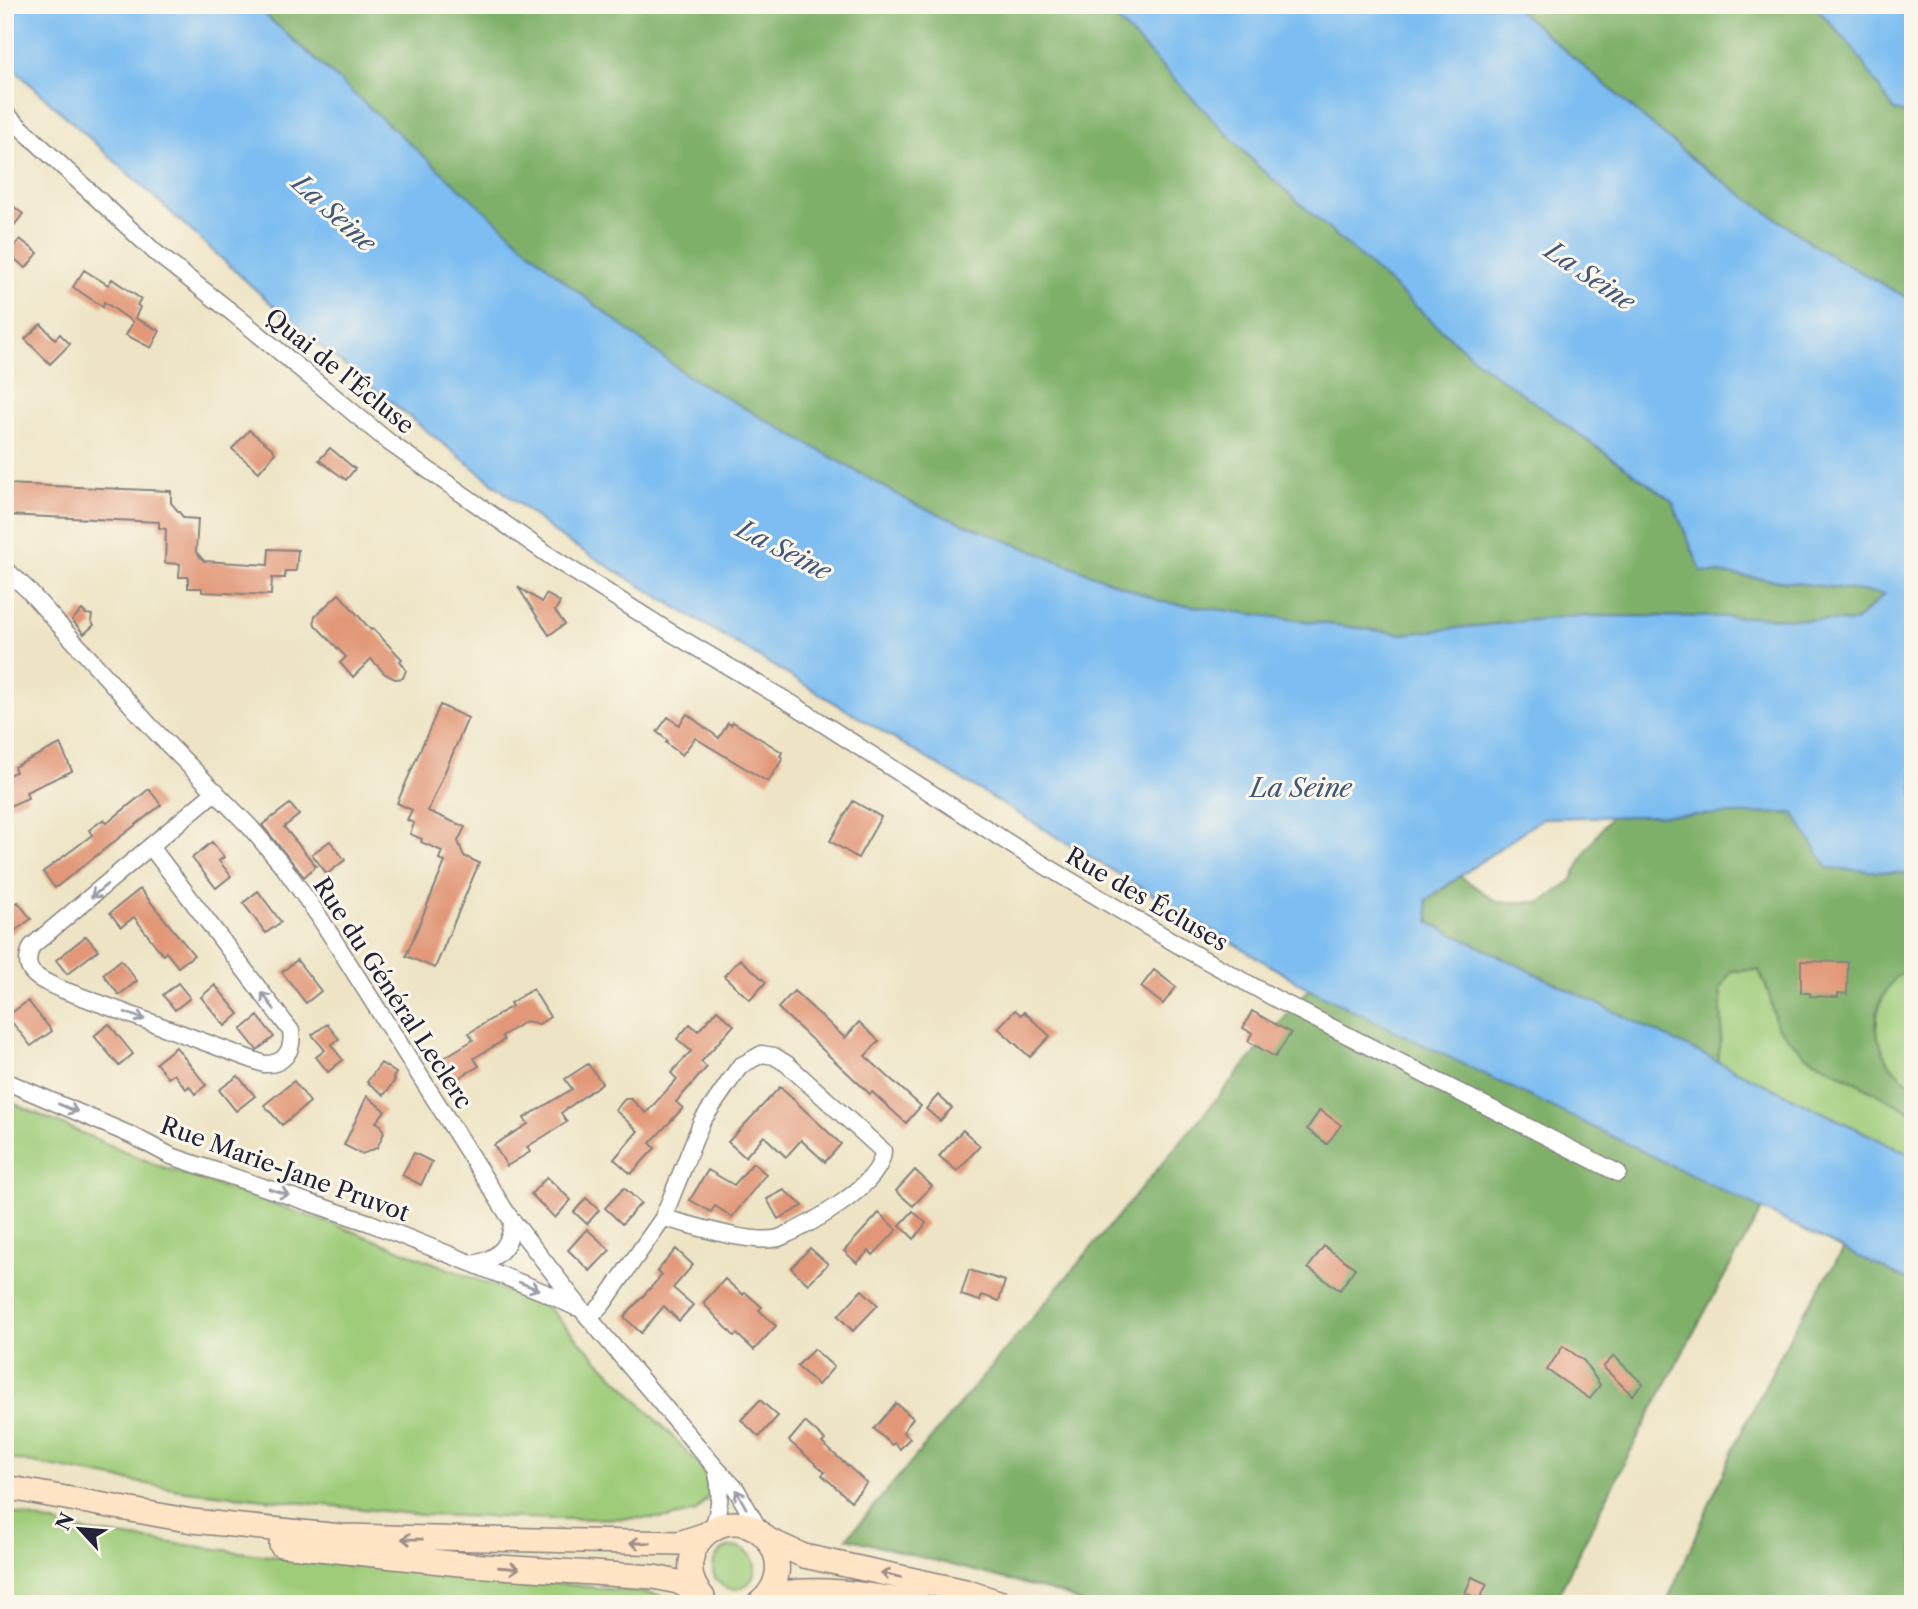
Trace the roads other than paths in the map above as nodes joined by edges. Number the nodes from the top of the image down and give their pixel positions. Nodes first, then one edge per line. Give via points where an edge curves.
1 (5, 113) edge
2 (5, 569) edge
3 (670, 632) joint
4 (216, 791) junction
5 (151, 847) junction
6 (5, 1081) edge
7 (1618, 1173) dead end
8 (663, 1218) junction
9 (512, 1220) junction
10 (473, 1264) junction
11 (586, 1314) junction
12 (715, 1467) junction
13 (5, 1487) edge
14 (5, 1499) edge
15 (709, 1532) junction
16 (766, 1537) junction
17 (705, 1598) edge
18 (762, 1601) edge
19 (920, 1604) edge
20 (1005, 1604) edge

1 - 3 street, Quai de l'Écluse via 156,253 390,443 553,558
2 - 4 street, Rue du Général Leclerc
3 - 7 street, Rue des Écluses via 1187,950
4 - 5 street
4 - 9 street, Rue du Général Leclerc via 258,836 318,915
5 -> 5 street via 32,946 27,959 30,972 58,988 264,1064 283,1059 292,1044 291,1031
6 -> 10 street, Rue Marie-Jane Pruvot via 170,1156 370,1223
8 - 8 street via 702,1121 740,1066 762,1054 787,1064 883,1151 881,1163 834,1210 779,1238 750,1238
8 - 11 street via 601,1305
9 - 10 street via 510,1237 500,1253
9 - 11 street, Rue du Général Leclerc
10 -> 11 street, Rue Marie-Jane Pruvot via 554,1296
11 - 12 street, Rue du Général Leclerc
12 - 15 street via 720,1499
16 -> 12 street, Rue du Général Leclerc via 736,1489
15 -> 13 main road via 679,1543 341,1536 192,1521
14 -> 17 main road via 323,1551 666,1578
15 - 16 main road via 737,1524
15 - 17 main road via 695,1547 691,1564 693,1581
16 - 18 main road via 778,1570
20 -> 16 main road via 803,1556
18 - 19 main road via 780,1592 803,1591

